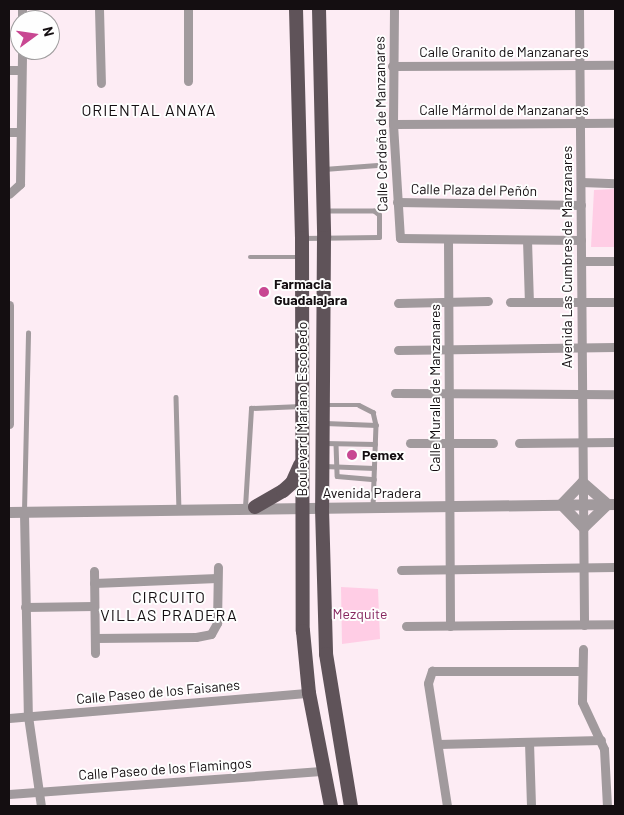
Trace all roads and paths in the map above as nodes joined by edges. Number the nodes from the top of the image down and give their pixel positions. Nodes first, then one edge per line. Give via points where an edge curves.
1 (99, 9) edge
2 (188, 9) edge
3 (296, 9) edge
4 (319, 9) edge
5 (394, 9) edge
6 (579, 9) edge
7 (22, 60) edge
8 (580, 65) junction
9 (615, 65) edge
10 (392, 66) junction
11 (9, 70) edge
12 (21, 70) junction
13 (188, 81) dead end
14 (101, 83) dead end
15 (581, 123) junction
16 (615, 123) edge
17 (393, 124) junction
18 (9, 132) edge
19 (20, 132) junction
20 (377, 165) dead end
21 (323, 169) junction
22 (580, 182) junction
23 (615, 183) edge
24 (9, 194) edge
25 (397, 202) junction
26 (581, 205) junction
27 (324, 210) junction
28 (302, 238) junction
29 (324, 238) junction
30 (448, 240) junction
31 (527, 240) junction
32 (581, 240) junction
33 (250, 257) dead end
34 (302, 257) junction
35 (615, 260) edge
36 (581, 261) junction
37 (488, 301) dead end
38 (449, 302) junction
39 (510, 302) dead end
40 (530, 302) junction
41 (582, 302) junction
42 (615, 302) edge
43 (398, 303) dead end
44 (9, 305) edge
45 (28, 333) dead end
46 (615, 347) edge
47 (581, 348) junction
48 (398, 350) dead end
49 (449, 350) junction
50 (395, 393) dead end
51 (449, 393) junction
52 (582, 393) junction
53 (615, 394) edge
54 (176, 397) dead end
55 (323, 405) junction
56 (303, 406) junction
57 (323, 423) junction
58 (9, 424) edge
59 (376, 425) junction
60 (615, 442) edge
61 (410, 443) dead end
62 (449, 443) junction
63 (493, 443) dead end
64 (519, 443) dead end
65 (582, 443) junction
66 (329, 444) junction
67 (375, 444) junction
68 (303, 455) junction
69 (330, 466) junction
70 (374, 468) junction
71 (374, 479) junction
72 (582, 482) junction
73 (561, 504) junction
74 (583, 504) junction
75 (611, 504) edge
76 (250, 507) junction
77 (449, 507) junction
78 (301, 508) junction
79 (322, 508) junction
80 (373, 509) junction
81 (179, 510) junction
82 (9, 512) edge
83 (24, 512) junction
84 (583, 527) junction
85 (218, 567) dead end
86 (583, 567) junction
87 (615, 567) edge
88 (450, 569) junction
89 (401, 570) dead end
90 (94, 571) dead end
91 (217, 578) junction
92 (94, 583) junction
93 (94, 606) junction
94 (25, 607) junction
95 (615, 624) edge
96 (584, 625) junction
97 (406, 626) dead end
98 (450, 626) junction
99 (95, 638) junction
100 (583, 649) dead end
101 (96, 652) dead end
102 (581, 671) junction
103 (309, 693) junction
104 (28, 716) junction
105 (9, 718) edge
106 (600, 740) junction
107 (528, 742) junction
108 (438, 744) junction
109 (324, 771) junction
110 (39, 792) junction
111 (9, 794) edge
112 (41, 806) edge
113 (331, 806) edge
114 (351, 806) edge
115 (448, 806) edge
116 (530, 806) edge
117 (607, 806) edge

1 - 14 street
2 - 13 street
3 - 28 main road, Boulevard Mariano Escobedo
4 - 21 main road, Boulevard Mariano Escobedo
5 - 10 street, Calle Cerdeña de Manzanares
6 - 8 street, Avenida Las Cumbres de Manzanares
7 - 12 street
8 - 9 street, Calle Granito de Manzanares
8 - 10 street, Calle Granito de Manzanares
8 - 15 street, Avenida Las Cumbres de Manzanares
10 - 17 street, Calle Cerdeña de Manzanares
11 - 12 street
12 - 19 street
15 - 16 street, Calle Mármol de Manzanares
15 - 17 street, Calle Mármol de Manzanares
15 - 22 street, Avenida Las Cumbres de Manzanares
17 - 25 street, Calle Cerdeña de Manzanares
18 - 19 street
19 - 24 street via 20,184
20 - 21 lane
21 - 27 main road, Boulevard Mariano Escobedo
22 - 23 street
22 - 26 street, Avenida Las Cumbres de Manzanares
25 - 26 street, Calle Plaza del Peñón
25 - 30 street, Calle Cerdeña de Manzanares via 400,238
26 - 32 street, Avenida Las Cumbres de Manzanares
27 - 29 main road, Boulevard Mariano Escobedo
27 - 29 lane via 374,211 379,216 380,234 375,238
28 - 29 lane
28 - 34 main road, Boulevard Mariano Escobedo
29 - 55 main road, Boulevard Mariano Escobedo
30 - 31 street
30 - 38 street, Calle Muralla de Manzanares
31 - 32 street
31 - 40 street
32 - 36 street, Avenida Las Cumbres de Manzanares
33 - 34 lane
34 - 56 main road, Boulevard Mariano Escobedo
35 - 36 street
36 - 41 street, Avenida Las Cumbres de Manzanares
37 - 38 street
38 - 43 street
38 - 49 street, Calle Muralla de Manzanares
39 - 40 street
40 - 41 street
41 - 42 street
41 - 47 street, Avenida Las Cumbres de Manzanares
44 - 58 street
45 - 83 lane
46 - 47 street
47 - 49 street
47 - 52 street, Avenida Las Cumbres de Manzanares
48 - 49 street
49 - 51 street, Calle Muralla de Manzanares
50 - 51 street
51 - 52 street
51 - 62 street, Calle Muralla de Manzanares
52 - 53 street
52 - 65 street, Avenida Las Cumbres de Manzanares
54 - 81 lane
55 - 57 main road, Boulevard Mariano Escobedo
55 - 59 lane via 367,407 373,412
56 - 68 main road, Boulevard Mariano Escobedo
56 - 76 lane via 251,408
57 - 59 lane
57 - 66 main road, Boulevard Mariano Escobedo
59 - 67 lane
60 - 65 street
61 - 62 street
62 - 63 street
62 - 77 street, Calle Muralla de Manzanares
64 - 65 street
65 - 72 street, Avenida Las Cumbres de Manzanares
66 - 67 lane
66 - 69 main road, Boulevard Mariano Escobedo
67 - 70 lane
68 - 76 main road via 292,483 272,500
68 - 78 main road, Boulevard Mariano Escobedo
69 - 70 lane
69 - 71 lane via 337,476
69 - 79 main road, Boulevard Mariano Escobedo
70 - 71 lane
71 - 80 lane
72 - 73 street
72 - 74 street, Avenida Las Cumbres de Manzanares
72 - 75 street
73 - 74 street, Avenida Pradera
73 - 77 street, Avenida Pradera
73 - 84 street
74 - 75 street, Avenida Pradera
74 - 84 street, Avenida Las Cumbres de Manzanares
75 - 84 street
76 - 78 street, Avenida Pradera
76 - 81 street, Avenida Pradera
77 - 80 street, Avenida Pradera
77 - 88 street, Calle Muralla de Manzanares
78 - 79 street, Avenida Pradera
78 - 103 main road, Boulevard Mariano Escobedo via 303,631
79 - 80 street, Avenida Pradera
79 - 114 main road, Boulevard Mariano Escobedo via 326,654
81 - 83 street, Avenida Pradera
82 - 83 street, Avenida Pradera
83 - 94 street
84 - 86 street, Avenida Las Cumbres de Manzanares
85 - 91 street
86 - 87 street
86 - 88 street
86 - 96 street, Avenida Las Cumbres de Manzanares
88 - 89 street
88 - 98 street, Calle Muralla de Manzanares
90 - 92 street
91 - 92 street
91 - 99 street via 217,623 211,634
92 - 93 street
93 - 94 street
93 - 99 street
94 - 104 street
95 - 96 street
96 - 98 street
97 - 98 street
99 - 101 street
100 - 102 street
102 - 106 street via 585,712
102 - 108 street via 432,672 428,683
103 - 104 street, Calle Paseo de los Faisanes
103 - 109 main road, Boulevard Mariano Escobedo
104 - 105 street, Calle Paseo de los Faisanes
104 - 110 street
106 - 107 street
106 - 117 street via 606,765
107 - 108 street
107 - 116 street
108 - 115 street
109 - 110 street, Calle Paseo de los Flamingos
109 - 113 main road, Boulevard Mariano Escobedo
110 - 111 street, Calle Paseo de los Flamingos
110 - 112 street

